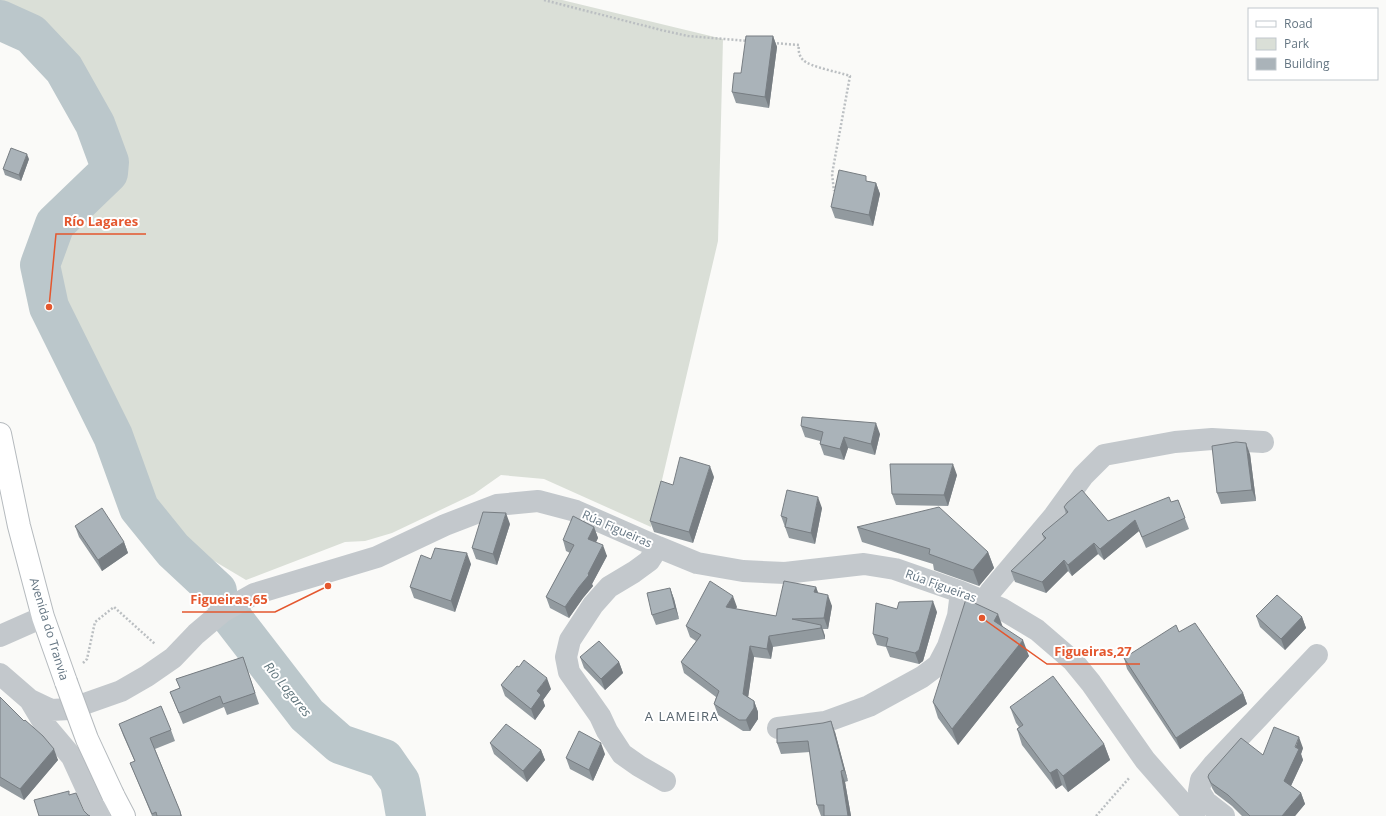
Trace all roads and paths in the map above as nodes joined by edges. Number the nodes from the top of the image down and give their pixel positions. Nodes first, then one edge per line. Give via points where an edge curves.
1 (544, 0) edge
2 (753, 42) edge
3 (768, 43) edge
4 (834, 191) edge
5 (0, 434) edge
6 (1263, 442) dead end
7 (658, 547) junction
8 (961, 592) junction
9 (989, 604) junction
10 (43, 617) junction
11 (0, 636) edge
12 (1317, 655) dead end
13 (167, 662) junction
14 (0, 674) edge
15 (72, 675) junction
16 (30, 700) junction
17 (778, 728) edge
18 (1144, 760) junction
19 (664, 781) dead end
20 (99, 816) edge
21 (124, 816) edge
22 (1096, 816) edge
23 (1194, 816) edge
24 (1224, 816) edge

1 - 2 path via 681,35
3 - 4 path via 799,45 798,51 802,59 810,65 850,76 832,174
5 - 10 main road, Avenida do Tranvia via 19,526
6 - 9 street via 1212,439 1174,442 1104,455 1083,476 1054,516 990,592
7 - 8 street, Rúa Figueiras via 698,563 742,571 786,573 864,564 895,569
7 - 13 street, Rúa Figueiras via 576,511 538,501 496,505 377,556 254,594 222,612
7 - 19 street via 649,561 610,587 593,605 570,640 566,656 569,672 600,716 622,754
8 - 9 street, Rúa Figueiras
8 - 17 street via 958,616 948,646 938,665 922,677 870,706 825,722
9 - 18 street, Rúa Figueiras via 1037,630 1073,661
10 - 11 street
10 - 15 main road, Avenida do Tranvia
12 - 24 street via 1201,780 1199,791 1206,802
13 - 15 path via 157,646 114,607 96,622 87,660
13 - 16 street, Rúa Figueiras via 148,676 121,690 70,709 51,710
14 - 16 street, Rúa Figueiras
15 - 21 main road, Avenida do Tranvia, bridge via 87,739
16 - 20 street via 45,725 72,757
18 - 22 path
18 - 23 street, Rúa Figueiras

